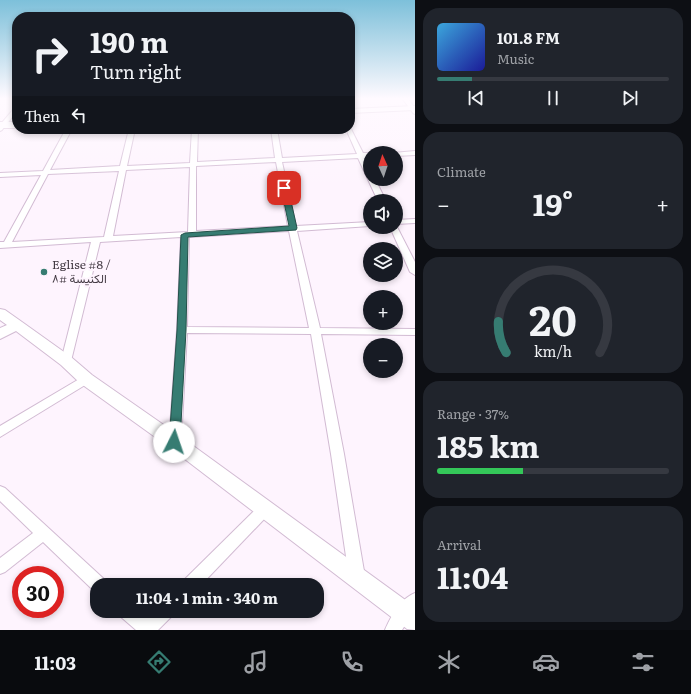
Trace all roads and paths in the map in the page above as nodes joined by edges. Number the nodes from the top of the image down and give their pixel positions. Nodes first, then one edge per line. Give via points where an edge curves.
1 (66, 134) edge
2 (131, 134) edge
3 (195, 134) edge
4 (275, 134) edge
5 (351, 134) edge
6 (415, 153) edge
7 (403, 154) edge
8 (361, 156) junction
9 (278, 160) junction
10 (363, 160) edge
11 (193, 165) junction
12 (123, 168) junction
13 (46, 173) junction
14 (0, 175) edge
15 (415, 221) edge
16 (403, 222) edge
17 (363, 224) edge
18 (293, 228) junction
19 (397, 234) edge
20 (188, 235) junction
21 (108, 239) junction
22 (96, 240) junction
23 (4, 244) edge
24 (415, 272) edge
25 (0, 313) edge
26 (17, 325) junction
27 (182, 330) junction
28 (315, 331) junction
29 (415, 332) edge
30 (0, 334) edge
31 (66, 361) junction
32 (86, 379) junction
33 (0, 432) edge
34 (174, 442) junction
35 (0, 492) edge
36 (265, 509) junction
37 (44, 533) junction
38 (0, 567) edge
39 (92, 578) edge
40 (197, 578) edge
41 (357, 578) junction
42 (411, 612) edge
43 (134, 618) edge
44 (158, 618) edge
45 (146, 630) edge
46 (393, 630) edge

1 - 13 street
2 - 12 street
3 - 11 street
4 - 9 street
5 - 8 street
6 - 7 street
8 - 9 street
8 - 10 street
9 - 11 street
9 - 18 street
11 - 12 street
11 - 20 street
12 - 13 street
12 - 21 street
13 - 14 street
13 - 23 street
15 - 16 street
17 - 18 street
18 - 20 street
18 - 28 street
19 - 24 street
20 - 21 street
20 - 27 street
21 - 22 street
22 - 23 street
22 - 31 street
25 - 26 street
26 - 30 street
26 - 31 street
27 - 28 street
27 - 34 street
28 - 29 street
28 - 41 street via 349,518
31 - 32 street
32 - 33 street
32 - 34 street
34 - 36 street
35 - 37 street
36 - 40 street
36 - 41 street
37 - 38 street
37 - 39 street
41 - 42 street
42 - 46 street
43 - 45 street
44 - 45 street

